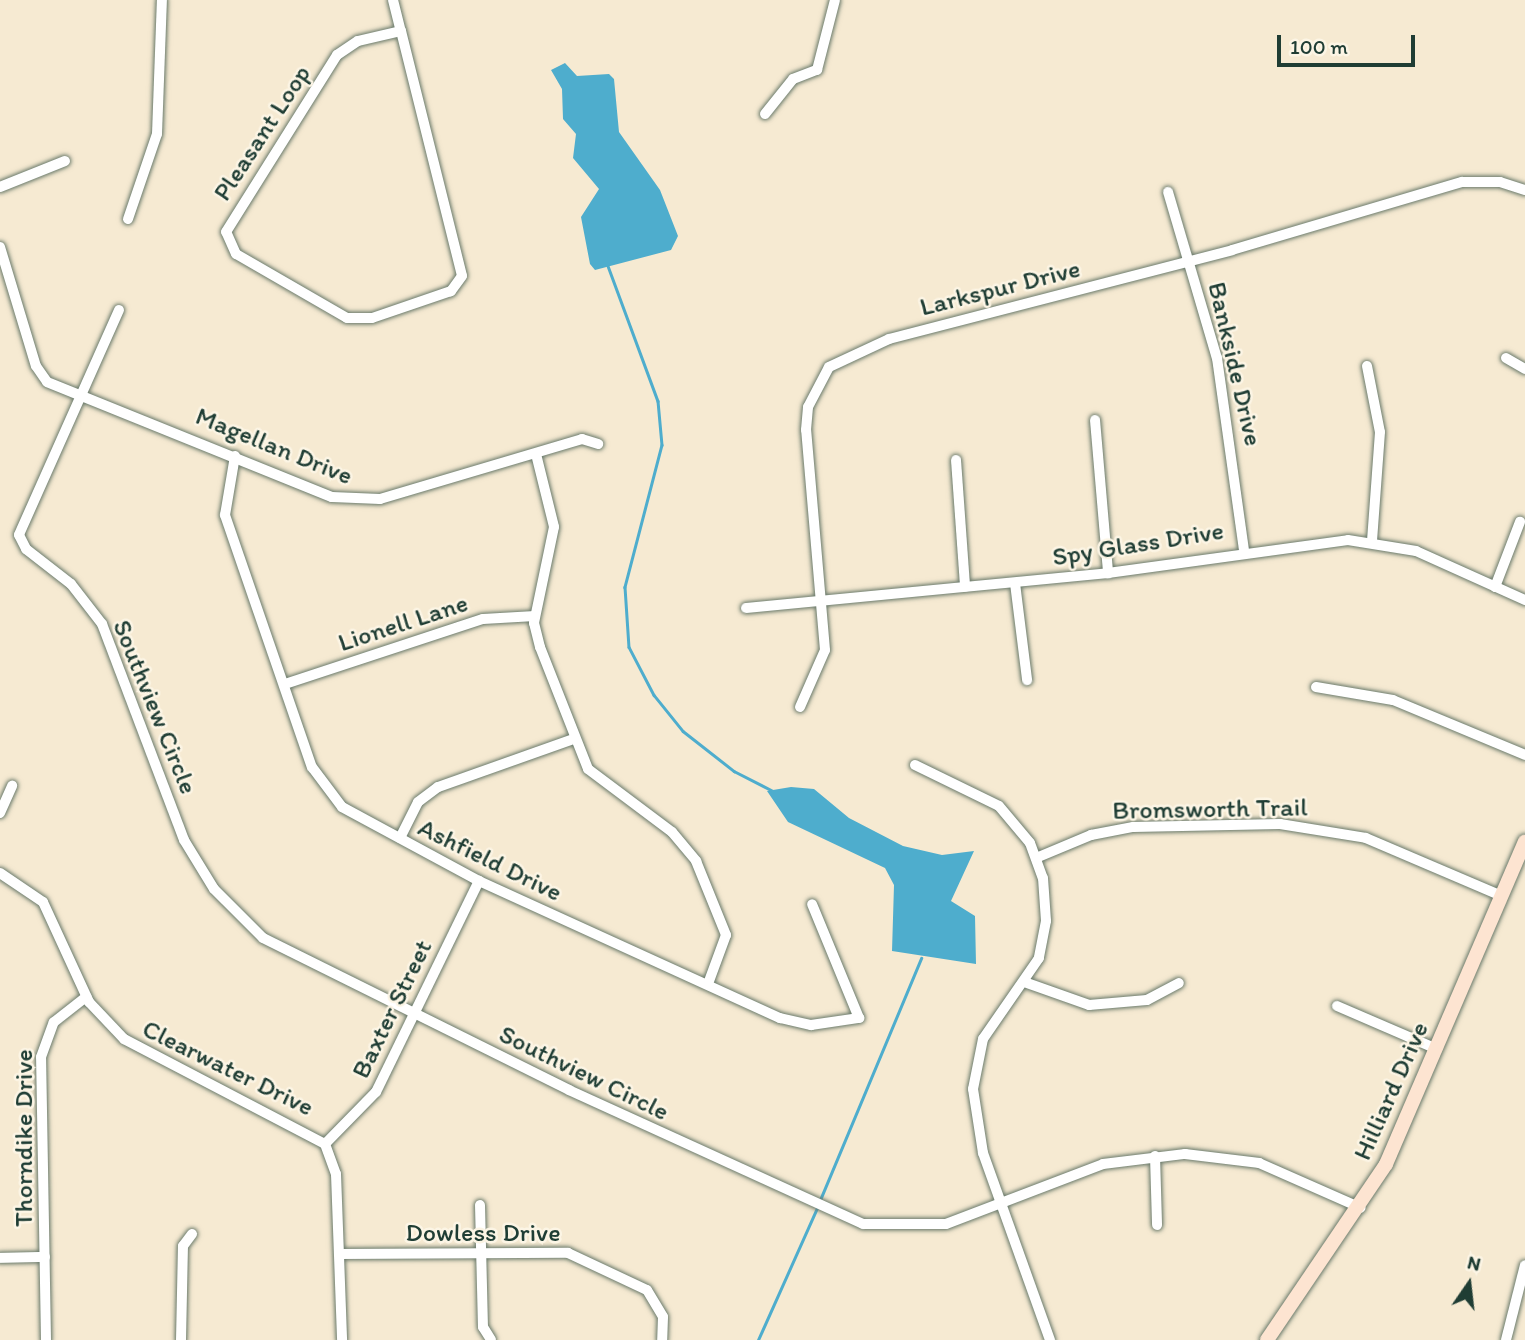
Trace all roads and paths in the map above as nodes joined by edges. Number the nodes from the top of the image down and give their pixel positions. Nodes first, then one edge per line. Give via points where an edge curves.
1 (162, 0) edge
2 (393, 0) edge
3 (835, 0) edge
4 (401, 31) junction
5 (765, 114) dead end
6 (65, 161) dead end
7 (0, 187) edge
8 (1525, 190) edge
9 (1168, 192) dead end
10 (128, 219) dead end
11 (0, 247) edge
12 (1188, 261) junction
13 (119, 310) dead end
14 (1506, 358) dead end
15 (1367, 366) dead end
16 (1525, 369) edge
17 (79, 398) junction
18 (1095, 420) dead end
19 (597, 444) dead end
20 (536, 454) junction
21 (235, 456) junction
22 (956, 460) dead end
23 (1520, 522) dead end
24 (1372, 541) junction
25 (1244, 549) junction
26 (1108, 573) junction
27 (1015, 583) junction
28 (965, 587) junction
29 (1495, 587) junction
30 (1525, 600) edge
31 (822, 601) junction
32 (746, 608) dead end
33 (536, 616) junction
34 (1027, 680) dead end
35 (285, 684) junction
36 (1316, 687) dead end
37 (800, 707) dead end
38 (571, 740) junction
39 (1525, 755) edge
40 (915, 765) dead end
41 (12, 786) dead end
42 (0, 813) edge
43 (400, 838) junction
44 (1525, 842) edge
45 (1036, 858) junction
46 (0, 873) edge
47 (479, 881) junction
48 (1502, 896) junction
49 (812, 904) dead end
50 (1027, 983) junction
51 (1179, 983) dead end
52 (708, 984) junction
53 (86, 997) junction
54 (1337, 1006) dead end
55 (413, 1013) junction
56 (1437, 1049) junction
57 (325, 1144) junction
58 (1154, 1156) junction
59 (480, 1205) dead end
60 (1002, 1205) junction
61 (1361, 1208) junction
62 (1157, 1225) dead end
63 (192, 1234) dead end
64 (479, 1251) junction
65 (339, 1254) junction
66 (45, 1257) junction
67 (0, 1258) edge
68 (1525, 1265) edge
69 (46, 1340) edge
70 (181, 1340) edge
71 (342, 1340) edge
72 (491, 1340) edge
73 (662, 1340) edge
74 (1050, 1340) edge
75 (1267, 1340) edge
76 (1506, 1340) edge

1 - 10 street via 157,134
2 - 4 street, Pleasant Loop
3 - 5 street via 817,70 793,79
4 - 4 street, Pleasant Loop via 358,41 337,55 226,232 236,254 347,318 372,318 451,291 462,276
6 - 7 street
8 - 12 street, Larkspur Drive via 1500,181 1462,182
9 - 12 street, Bankside Drive
11 - 17 street via 39,372
12 - 25 street, Bankside Drive via 1224,389
12 - 31 street, Larkspur Drive via 889,339 829,367 808,407 806,430
13 - 17 street
14 - 16 street
15 - 24 street via 1380,432
17 - 21 street, Magellan Drive
17 - 55 street, Southview Circle via 22,525 26,549 71,584 102,624 184,840 214,889 273,945
18 - 26 street
19 - 20 street, Magellan Drive via 582,439
20 - 21 street, Magellan Drive via 357,502
20 - 33 street via 554,527
21 - 35 street, Ashfield Drive via 225,515
22 - 28 street
23 - 29 street
24 - 25 street, Spy Glass Drive
24 - 29 street, Spy Glass Drive via 1416,551
25 - 26 street, Spy Glass Drive
26 - 27 street, Spy Glass Drive
27 - 28 street, Spy Glass Drive
27 - 34 street
28 - 31 street, Spy Glass Drive
29 - 30 street, Spy Glass Drive
31 - 32 street, Spy Glass Drive
31 - 37 street, Larkspur Drive via 825,650
33 - 35 street, Lionell Lane via 483,619
33 - 38 street
35 - 43 street, Ashfield Drive via 324,789 352,814
36 - 39 street via 1393,700
38 - 43 street via 438,787 418,802
38 - 52 street via 601,783 672,832 696,861 726,934
40 - 45 street via 999,806
41 - 42 street
43 - 47 street, Ashfield Drive
44 - 48 street, Hilliard Drive
45 - 48 street, Bromsworth Trail via 1091,835 1133,827 1291,825 1366,838
45 - 50 street via 1046,921
46 - 53 street, Clearwater Drive via 43,902 58,924
47 - 52 street, Ashfield Drive
47 - 55 street, Baxter Street
48 - 56 street, Hilliard Drive
49 - 52 street, Ashfield Drive via 859,1018 799,1023
50 - 51 street via 1062,1001 1088,1004 1147,1000
50 - 60 street via 984,1039 973,1076 983,1153
53 - 57 street, Clearwater Drive via 109,1027 140,1049
53 - 66 street, Thorndike Drive via 54,1022 41,1057
54 - 56 street
55 - 57 street, Baxter Street via 365,1108
55 - 60 street, Southview Circle via 845,1219 921,1228
56 - 61 street, Hilliard Drive
57 - 65 street, Clearwater Drive via 335,1166
58 - 60 street, Southview Circle via 1103,1164
58 - 61 street, Southview Circle via 1201,1154 1259,1163
58 - 62 street
59 - 64 street
60 - 74 street
61 - 75 street, Hilliard Drive
63 - 70 street via 183,1246
64 - 65 street, Dowless Drive
64 - 72 street via 482,1327
64 - 73 street, Dowless Drive via 549,1250 597,1264 648,1290 663,1317
65 - 71 street, Clearwater Drive
66 - 67 street
66 - 69 street, Thorndike Drive
68 - 76 street

